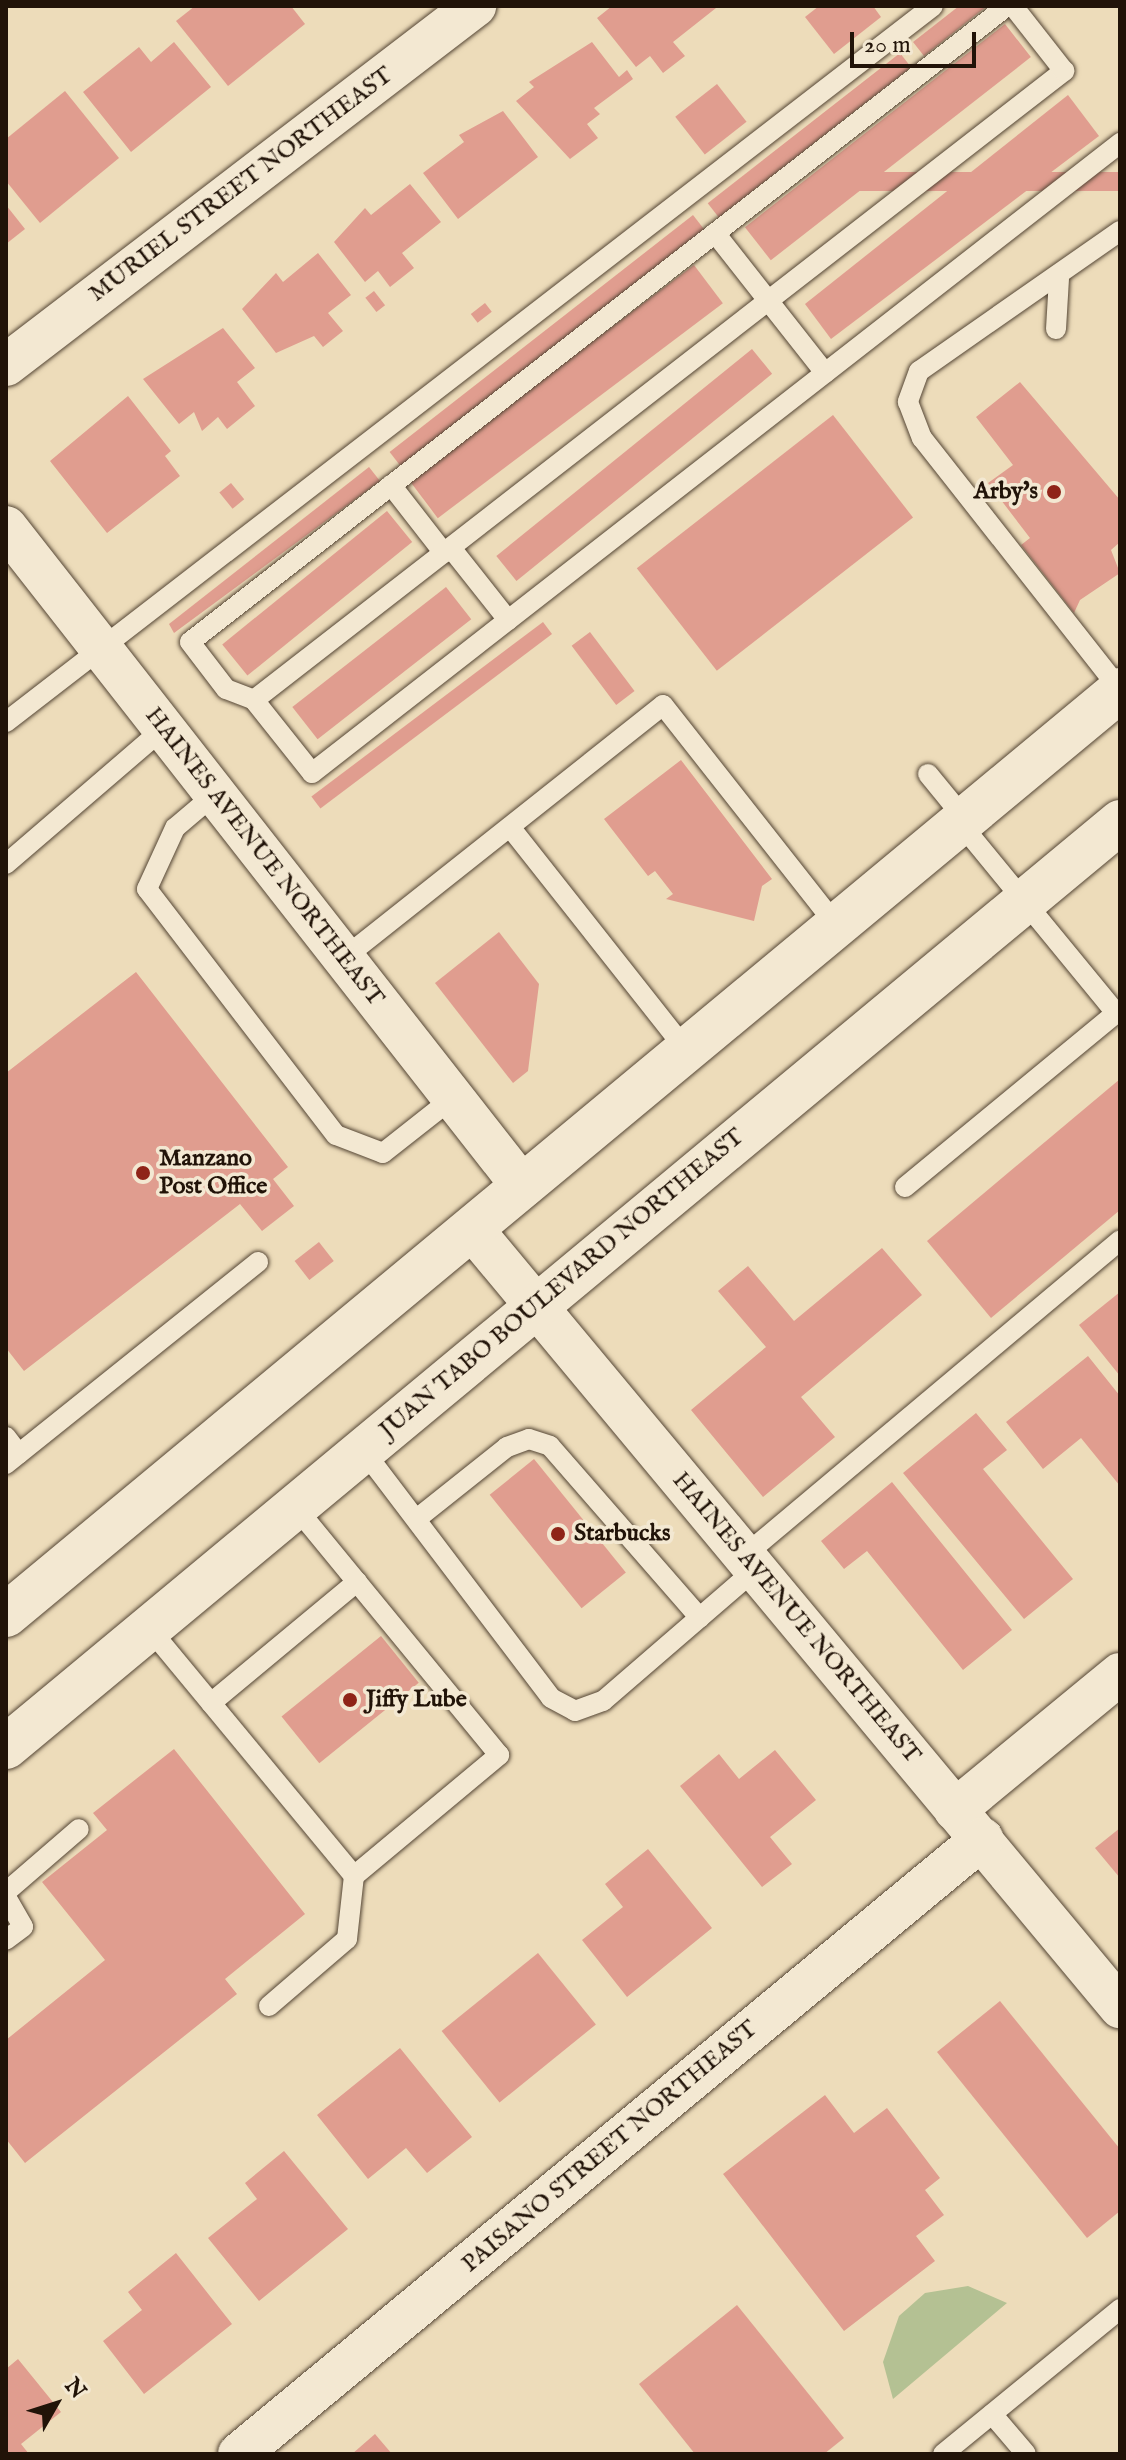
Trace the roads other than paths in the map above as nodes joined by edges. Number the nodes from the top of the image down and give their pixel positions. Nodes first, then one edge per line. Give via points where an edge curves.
1 (475, 6) edge
2 (933, 6) edge
3 (1010, 6) edge
4 (1120, 143) edge
5 (1120, 231) edge
6 (715, 233) junction
7 (1059, 278) junction
8 (768, 301) junction
9 (1056, 329) dead end
10 (6, 365) edge
11 (825, 373) junction
12 (391, 485) junction
13 (6, 527) edge
14 (448, 550) junction
15 (508, 620) junction
16 (101, 648) junction
17 (1120, 690) edge
18 (254, 700) junction
19 (6, 722) edge
20 (164, 728) junction
21 (928, 774) dead end
22 (215, 794) junction
23 (963, 821) junction
24 (1120, 822) edge
25 (510, 827) junction
26 (6, 864) edge
27 (1025, 900) junction
28 (837, 926) junction
29 (344, 958) junction
30 (1118, 1011) edge
31 (687, 1051) junction
32 (453, 1098) junction
33 (523, 1187) junction
34 (905, 1187) dead end
35 (472, 1229) junction
36 (1120, 1241) edge
37 (258, 1262) dead end
38 (535, 1306) junction
39 (6, 1437) edge
40 (363, 1450) junction
41 (12, 1459) edge
42 (295, 1507) junction
43 (419, 1517) junction
44 (750, 1563) junction
45 (357, 1582) junction
46 (6, 1615) edge
47 (700, 1618) junction
48 (149, 1628) junction
49 (1120, 1674) edge
50 (211, 1703) junction
51 (6, 1747) edge
52 (968, 1825) junction
53 (79, 1829) dead end
54 (354, 1876) junction
55 (6, 1895) edge
56 (6, 1940) edge
57 (269, 2006) dead end
58 (1120, 2007) edge
59 (1120, 2309) edge
60 (992, 2414) junction
61 (239, 2454) edge
62 (943, 2454) edge
63 (1026, 2454) edge

1 - 10 street, MURIEL STREET NORTHEAST
2 - 16 lane
3 - 6 lane
3 - 8 lane via 1064,71
4 - 11 lane
5 - 7 lane
6 - 8 lane
6 - 12 lane
7 - 9 lane
7 - 17 lane via 1035,285 919,371 908,402 922,438
8 - 11 lane
8 - 14 lane
11 - 15 lane
12 - 14 lane
12 - 18 lane via 190,642 226,689
13 - 16 street, HAINES AVENUE NORTHEAST
14 - 15 lane
14 - 18 lane
15 - 18 lane via 312,773
16 - 19 lane
16 - 20 street, HAINES AVENUE NORTHEAST
17 - 23 main road
20 - 22 street, HAINES AVENUE NORTHEAST
20 - 26 lane
21 - 23 lane
22 - 29 street, HAINES AVENUE NORTHEAST
22 - 32 lane via 175,828 147,889 336,1135 383,1153
23 - 27 lane
23 - 28 main road
24 - 27 main road, JUAN TABO BOULEVARD NORTHEAST
25 - 28 lane via 663,705
25 - 29 lane
25 - 31 lane
27 - 30 lane
27 - 38 main road, JUAN TABO BOULEVARD NORTHEAST
28 - 31 main road
29 - 32 street, HAINES AVENUE NORTHEAST
30 - 34 lane
31 - 33 main road
32 - 33 street, HAINES AVENUE NORTHEAST
33 - 35 main road
35 - 38 street, HAINES AVENUE NORTHEAST
35 - 46 main road
36 - 44 lane
37 - 41 lane
38 - 40 main road, JUAN TABO BOULEVARD NORTHEAST
38 - 44 street, HAINES AVENUE NORTHEAST
39 - 41 lane
40 - 42 main road, JUAN TABO BOULEVARD NORTHEAST
40 - 43 lane
42 - 45 lane
42 - 48 main road, JUAN TABO BOULEVARD NORTHEAST
43 - 47 lane via 507,1447 529,1439 550,1446
43 - 47 lane via 448,1571 551,1698 575,1711 603,1701
44 - 47 lane
44 - 52 street, HAINES AVENUE NORTHEAST
45 - 50 lane
45 - 54 lane via 499,1755
48 - 50 lane
48 - 51 main road, JUAN TABO BOULEVARD NORTHEAST
49 - 52 street, PAISANO STREET NORTHEAST
50 - 54 lane
52 - 58 street, HAINES AVENUE NORTHEAST
52 - 61 street, PAISANO STREET NORTHEAST
53 - 55 lane
54 - 57 lane via 347,1939
55 - 56 lane via 23,1927
59 - 60 lane
60 - 62 lane
60 - 63 lane

